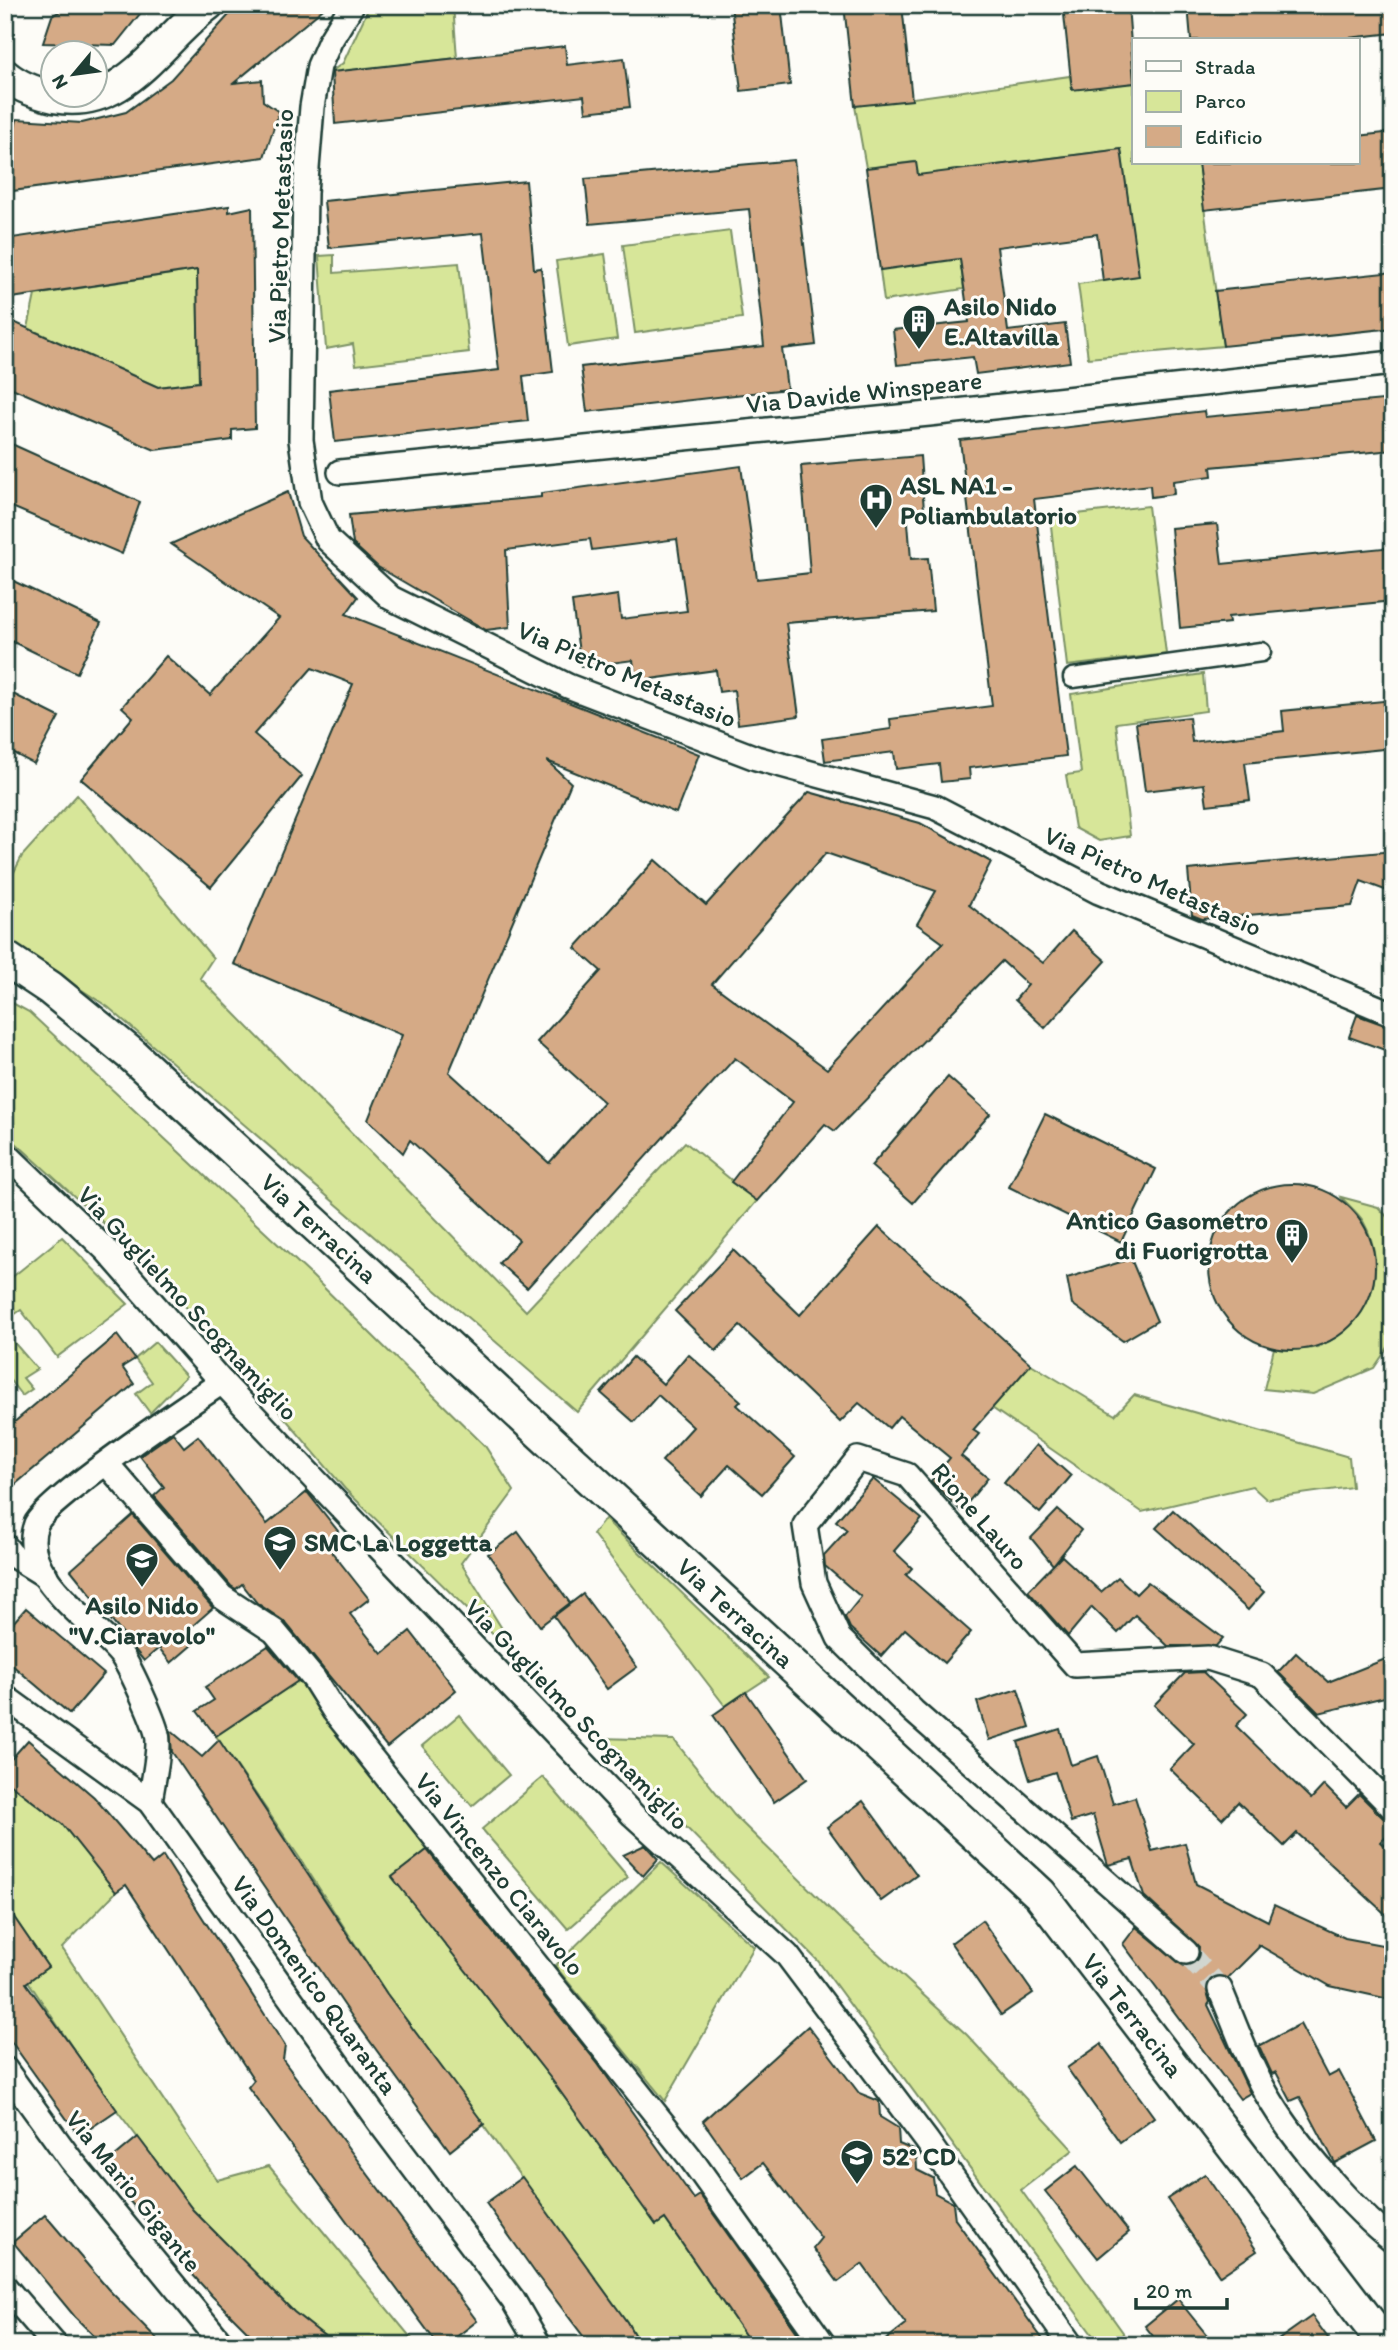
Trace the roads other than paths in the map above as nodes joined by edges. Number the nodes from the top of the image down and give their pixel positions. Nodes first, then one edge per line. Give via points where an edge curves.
1 (208, 5) edge
2 (352, 5) edge
3 (7, 78) edge
4 (1393, 363) edge
5 (340, 472) dead end
6 (1261, 652) dead end
7 (1073, 678) dead end
8 (5, 958) edge
9 (1393, 1014) edge
10 (5, 1153) edge
11 (222, 1382) junction
12 (107, 1464) junction
13 (5, 1546) edge
14 (49, 1577) junction
15 (5, 1697) edge
16 (150, 1802) junction
17 (1393, 1808) edge
18 (1186, 1952) tunnel mouth
19 (1220, 1989) tunnel mouth
20 (5, 2068) edge
21 (1393, 2241) edge
22 (5, 2287) edge
23 (55, 2345) edge
24 (223, 2345) edge
25 (539, 2345) edge
26 (824, 2345) edge
27 (1071, 2345) edge
28 (1386, 2345) edge

1 - 3 street via 113,91 76,101 36,93
2 - 9 street, Via Pietro Metastasio via 319,66 305,193 300,440 310,502 328,540 391,598 568,686 756,758 935,807 1099,892
4 - 5 street, Via Davide Winspeare
6 - 7 street
8 - 28 main road, Via Terracina via 132,1055 1040,1894
10 - 11 street, Via Guglielmo Scognamiglio via 107,1251
11 - 12 street
11 - 27 street, Via Guglielmo Scognamiglio via 633,1815 787,1955
12 - 14 street via 37,1522 33,1539 36,1557
12 - 26 street, Via Vincenzo Ciaravolo via 222,1597 274,1631 314,1679 350,1731 683,2148
13 - 14 street
14 - 16 street via 62,1599 122,1657 158,1736
15 - 16 street, Via Domenico Quaranta
16 - 25 street, Via Domenico Quaranta via 513,2300
17 - 18 street, Rione Lauro via 1262,1675 1208,1658 1075,1665 907,1475 858,1459 805,1525 814,1583 839,1638 913,1711
19 - 21 street via 1271,2101 1301,2145
20 - 24 street, Via Mario Gigante via 71,2161
22 - 23 street

